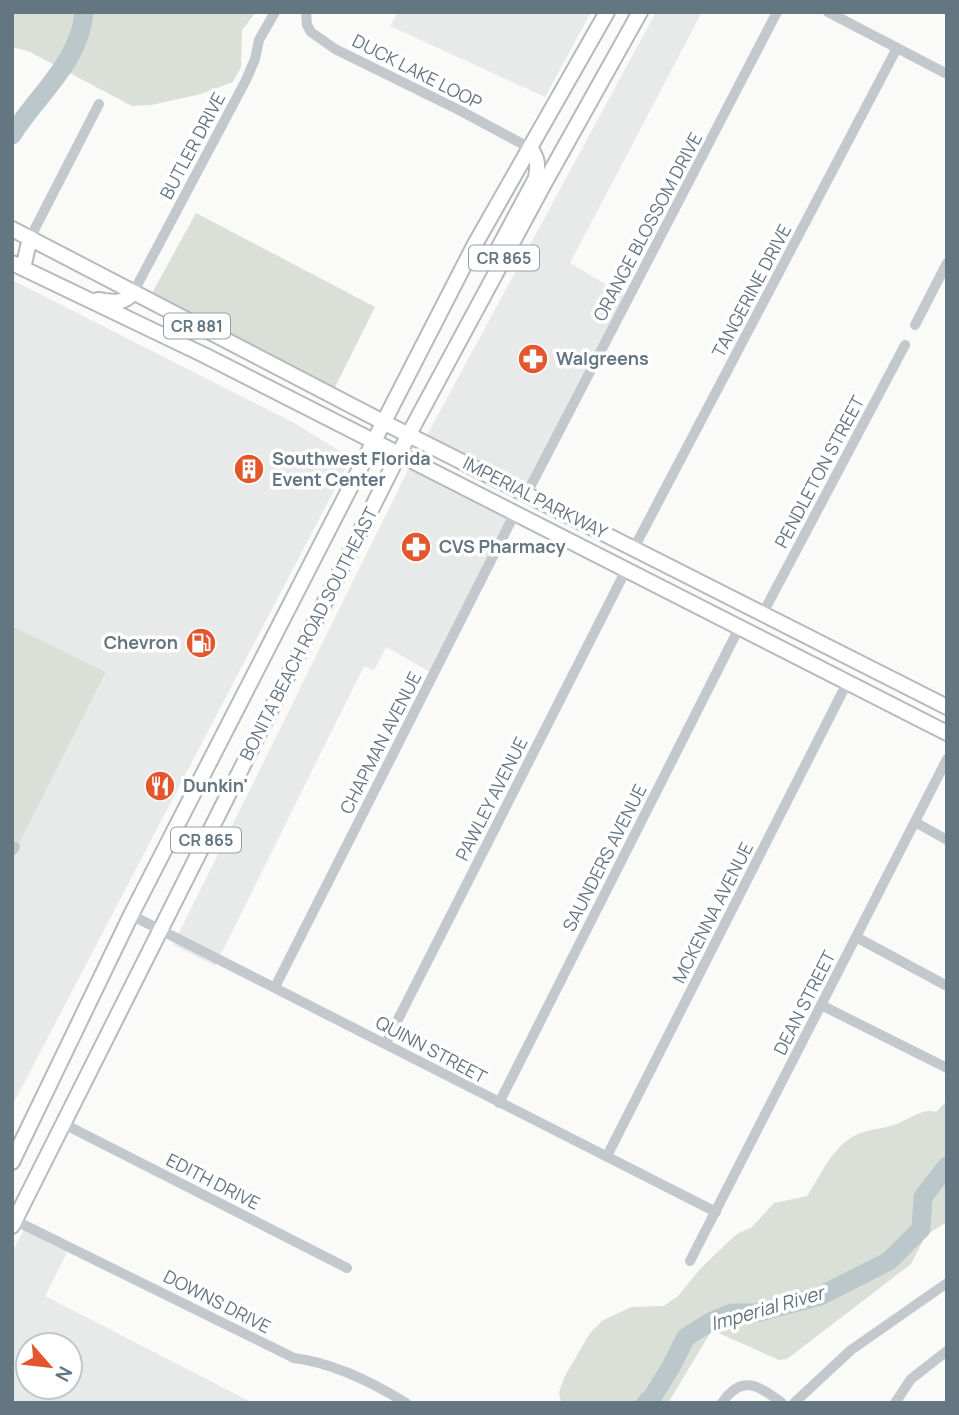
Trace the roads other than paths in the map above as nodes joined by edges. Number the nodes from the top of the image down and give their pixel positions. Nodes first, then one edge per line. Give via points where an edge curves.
1 (275, 12) edge
2 (306, 12) edge
3 (607, 12) edge
4 (640, 12) edge
5 (778, 12) edge
6 (828, 12) edge
7 (897, 48) junction
8 (947, 74) edge
9 (99, 104) dead end
10 (530, 148) junction
11 (12, 229) edge
12 (30, 239) junction
13 (18, 266) edge
14 (946, 266) edge
15 (493, 278) junction
16 (133, 293) junction
17 (83, 297) junction
18 (915, 325) dead end
19 (905, 345) dead end
20 (383, 422) junction
21 (409, 435) junction
22 (373, 441) junction
23 (399, 455) junction
24 (526, 495) junction
25 (515, 513) junction
26 (635, 548) junction
27 (626, 570) junction
28 (763, 612) junction
29 (739, 628) junction
30 (848, 683) junction
31 (947, 707) edge
32 (947, 733) edge
33 (947, 760) edge
34 (915, 822) junction
35 (947, 840) edge
36 (131, 915) junction
37 (162, 929) junction
38 (856, 937) junction
39 (947, 986) edge
40 (275, 987) junction
41 (821, 1005) junction
42 (386, 1043) junction
43 (947, 1068) edge
44 (499, 1103) junction
45 (64, 1124) junction
46 (607, 1156) junction
47 (12, 1162) edge
48 (716, 1212) junction
49 (13, 1220) edge
50 (691, 1261) dead end
51 (347, 1268) dead end
52 (947, 1283) edge
53 (947, 1351) edge
54 (726, 1398) edge
55 (407, 1403) edge
56 (782, 1403) edge
57 (794, 1403) edge
58 (895, 1403) edge

1 - 16 street, BUTLER DRIVE via 259,40 246,80
2 - 10 street, DUCK LAKE LOOP via 312,32 335,49
3 - 10 main road, BONITA BEACH ROAD SOUTHEAST / CR 865
4 - 15 main road, BONITA BEACH ROAD SOUTHEAST / CR 865
5 - 24 street, ORANGE BLOSSOM DRIVE
6 - 7 street
7 - 8 street
7 - 26 street, TANGERINE DRIVE
9 - 12 street
10 - 15 main road via 538,166 536,178 497,251
10 - 20 main road, BONITA BEACH ROAD SOUTHEAST / CR 865
11 - 12 main road, IMPERIAL PARKWAY / CR 881
12 - 13 main road
12 - 16 main road, IMPERIAL PARKWAY / CR 881
13 - 17 main road, IMPERIAL PARKWAY / CR 881
14 - 18 street
15 - 21 main road, BONITA BEACH ROAD SOUTHEAST / CR 865
16 - 17 main road via 118,303
16 - 20 main road, IMPERIAL PARKWAY / CR 881
17 - 22 main road, IMPERIAL PARKWAY / CR 881
19 - 28 street, PENDLETON STREET
20 - 21 main road, IMPERIAL PARKWAY / CR 881
20 - 22 main road, BONITA BEACH ROAD SOUTHEAST / CR 865
21 - 23 main road, BONITA BEACH ROAD SOUTHEAST / CR 865
21 - 24 main road, IMPERIAL PARKWAY
22 - 23 main road, IMPERIAL PARKWAY / CR 881
22 - 36 main road, BONITA BEACH ROAD SOUTHEAST / CR 865
23 - 25 main road, IMPERIAL PARKWAY
23 - 37 main road, BONITA BEACH ROAD SOUTHEAST / CR 865
24 - 26 main road, IMPERIAL PARKWAY
25 - 27 main road, IMPERIAL PARKWAY
25 - 40 street, CHAPMAN AVENUE
26 - 28 main road, IMPERIAL PARKWAY
27 - 29 main road, IMPERIAL PARKWAY
27 - 42 street, PAWLEY AVENUE
28 - 31 main road, IMPERIAL PARKWAY
29 - 30 main road, IMPERIAL PARKWAY
29 - 44 street, SAUNDERS AVENUE
30 - 32 main road, IMPERIAL PARKWAY
30 - 46 street, MCKENNA AVENUE
33 - 34 street, DEAN STREET
34 - 35 street
34 - 38 street, DEAN STREET
36 - 37 street, QUINN STREET
36 - 47 main road, BONITA BEACH ROAD SOUTHEAST / CR 865
37 - 40 street, QUINN STREET
37 - 45 main road, BONITA BEACH ROAD SOUTHEAST / CR 865
38 - 39 street
38 - 41 street, DEAN STREET
40 - 42 street, QUINN STREET
41 - 43 street
41 - 48 street, DEAN STREET
42 - 44 street, QUINN STREET
44 - 46 street, QUINN STREET
45 - 49 main road, BONITA BEACH ROAD SOUTHEAST / CR 865
45 - 51 street, EDITH DRIVE
46 - 48 street, QUINN STREET
48 - 50 street, DEAN STREET
49 - 55 street, DOWNS DRIVE via 281,1352 357,1377
52 - 57 street via 852,1350
53 - 58 street via 911,1379
54 - 56 street via 745,1384

